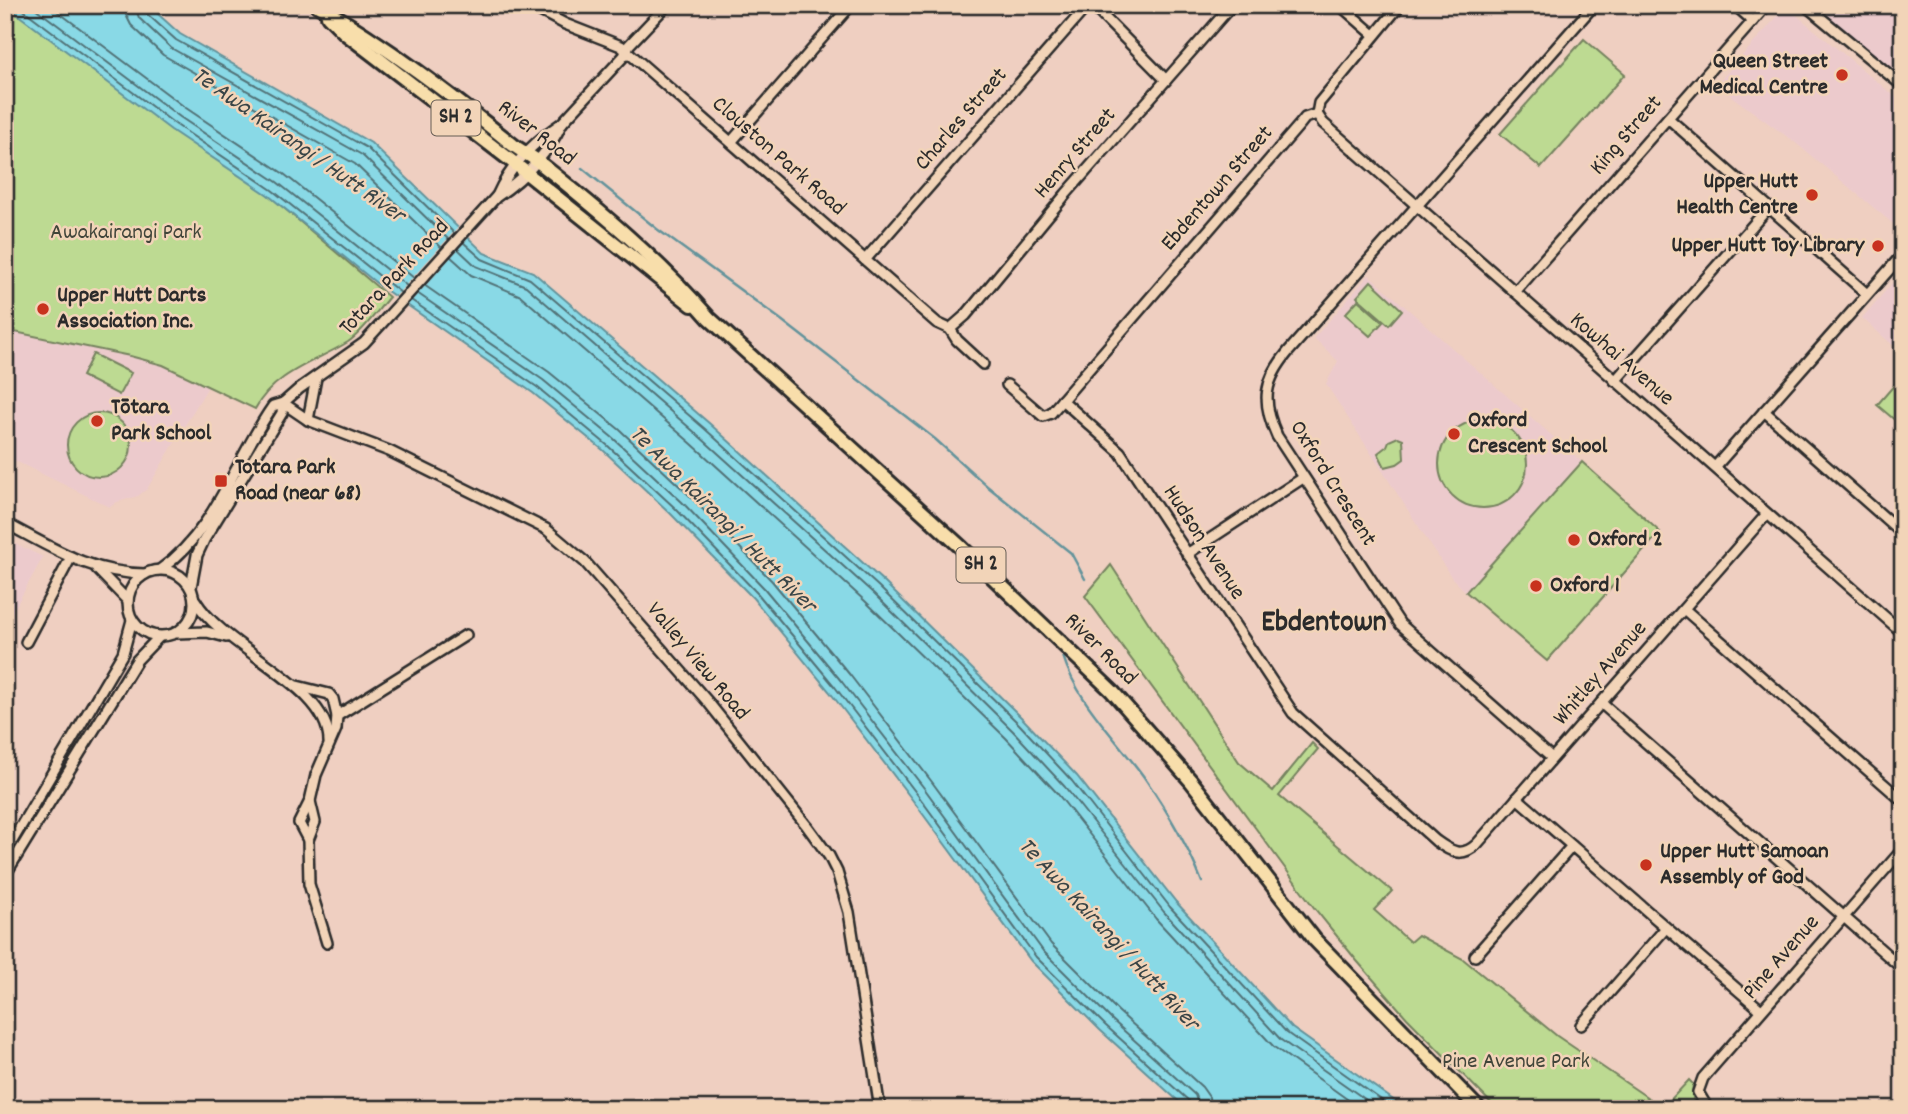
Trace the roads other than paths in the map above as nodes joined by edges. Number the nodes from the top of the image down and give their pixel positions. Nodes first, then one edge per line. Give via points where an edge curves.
1 (529, 5) edge
2 (667, 5) edge
3 (851, 5) edge
4 (1090, 5) edge
5 (1232, 5) edge
6 (1340, 5) edge
7 (1400, 5) edge
8 (1594, 5) edge
9 (1735, 5) edge
10 (1767, 5) edge
11 (1805, 5) edge
12 (317, 6) edge
13 (1753, 21) junction
14 (1374, 35) junction
15 (626, 51) junction
16 (1166, 80) junction
17 (1903, 86) edge
18 (1317, 114) junction
19 (1668, 118) junction
20 (732, 141) junction
21 (532, 157) junction
22 (521, 169) junction
23 (1418, 206) junction
24 (1769, 207) junction
25 (1903, 254) edge
26 (865, 260) junction
27 (1515, 292) junction
28 (1867, 294) junction
29 (709, 318) junction
30 (950, 329) junction
31 (983, 364) dead end
32 (316, 378) junction
33 (1615, 380) junction
34 (1007, 385) dead end
35 (1062, 400) junction
36 (282, 403) junction
37 (1764, 411) junction
38 (308, 420) junction
39 (1715, 467) junction
40 (1303, 478) junction
41 (1767, 514) junction
42 (5, 523) edge
43 (1903, 534) edge
44 (1187, 554) junction
45 (71, 557) junction
46 (97, 569) junction
47 (161, 569) junction
48 (145, 574) junction
49 (191, 587) junction
50 (195, 599) junction
51 (128, 601) junction
52 (1684, 608) junction
53 (132, 620) junction
54 (176, 633) junction
55 (1903, 633) edge
56 (466, 635) dead end
57 (159, 637) junction
58 (230, 639) junction
59 (26, 642) dead end
60 (297, 686) junction
61 (1601, 703) junction
62 (337, 716) junction
63 (329, 742) junction
64 (1552, 758) junction
65 (1517, 798) junction
66 (310, 801) junction
67 (1903, 801) edge
68 (308, 840) junction
69 (1572, 846) junction
70 (1903, 849) edge
71 (5, 853) edge
72 (1460, 853) joint
73 (5, 875) edge
74 (1843, 917) junction
75 (1665, 929) junction
76 (327, 943) dead end
77 (1475, 956) dead end
78 (1903, 969) edge
79 (1761, 1010) junction
80 (1581, 1025) dead end
81 (1421, 1048) junction
82 (880, 1109) edge
83 (1479, 1109) edge
84 (1485, 1109) edge
85 (1708, 1109) edge

1 - 15 street, Clouston Park Road
2 - 15 street, Totara Park Road
3 - 20 street
4 - 16 street
4 - 26 street, Charles Street
5 - 16 street, Henry Street
6 - 14 street
7 - 14 street, Ebdentown Street
8 - 23 street, Oxford Crescent
9 - 13 street
10 - 13 street, King Street
11 - 17 street
12 - 21 highway, River Road / SH 2 via 351,24
12 - 22 highway, River Road / SH 2 via 345,33
13 - 19 street, King Street
14 - 18 street, Ebdentown Street via 1319,103
15 - 20 street, Clouston Park Road
15 - 21 street, Totara Park Road via 562,123 556,136
16 - 30 street, Henry Street
18 - 23 street, Kowhai Avenue
18 - 35 street, Ebdentown Street via 1305,118
19 - 24 street
19 - 27 street, King Street
20 - 26 street, Clouston Park Road
21 - 22 street, Totara Park Road
21 - 29 highway, River Road / SH 2 via 677,281
22 - 29 highway, River Road / SH 2
22 - 32 street, Totara Park Road via 509,172 496,197 364,343
23 - 27 street, Kowhai Avenue
23 - 40 street, Oxford Crescent via 1272,373 1267,395 1270,421
24 - 28 street
24 - 33 street
25 - 28 street
26 - 30 street, Clouston Park Road via 937,323
27 - 33 street, Kowhai Avenue
28 - 37 street
29 - 81 highway, River Road / SH 2 via 1112,691 1192,781 1307,931
30 - 31 street, Clouston Park Road
32 - 36 street, Totara Park Road
32 - 38 street
33 - 39 street, Kowhai Avenue
34 - 35 street via 1043,416
35 - 44 street, Hudson Avenue via 1119,452
36 - 38 street, Valley View Road
36 - 47 street, Totara Park Road via 268,413 195,538
36 - 49 street via 282,413 204,540
37 - 39 street
37 - 43 street
38 - 82 street, Valley View Road via 389,451 546,529 585,562 708,702 837,872 849,912
39 - 41 street, Kowhai Avenue
40 - 44 street
40 - 64 street, Oxford Crescent via 1401,624
41 - 52 street, Whitley Avenue
41 - 55 street, Kowhai Avenue
42 - 45 street
44 - 72 street, Hudson Avenue via 1293,713 1436,841
45 - 46 street
45 - 59 street
46 - 48 street
46 - 51 street
47 - 48 street
47 - 49 street via 178,574
48 - 51 street via 133,585
49 - 50 street
50 - 54 street via 191,619
50 - 58 street
51 - 53 street
52 - 61 street, Whitley Avenue
52 - 67 street
53 - 57 street via 143,632
53 - 71 street via 123,653
54 - 57 street
54 - 58 street via 207,632
56 - 62 street
57 - 73 street via 137,660
58 - 60 street
60 - 62 street via 329,694
60 - 63 street via 327,723
61 - 64 street, Whitley Avenue
61 - 74 street
62 - 63 street
63 - 66 street
64 - 65 street, Whitley Avenue
65 - 69 street
65 - 72 street, Whitley Avenue via 1477,844
66 - 68 street via 315,822
66 - 68 street via 299,824
68 - 76 street via 309,884
69 - 75 street
69 - 77 street
70 - 74 street, Pine Avenue
74 - 78 street
74 - 79 street, Pine Avenue
75 - 79 street
75 - 80 street
79 - 85 street, Pine Avenue via 1703,1077 1699,1096
81 - 83 highway, River Road / SH 2
81 - 84 highway, River Road / SH 2

